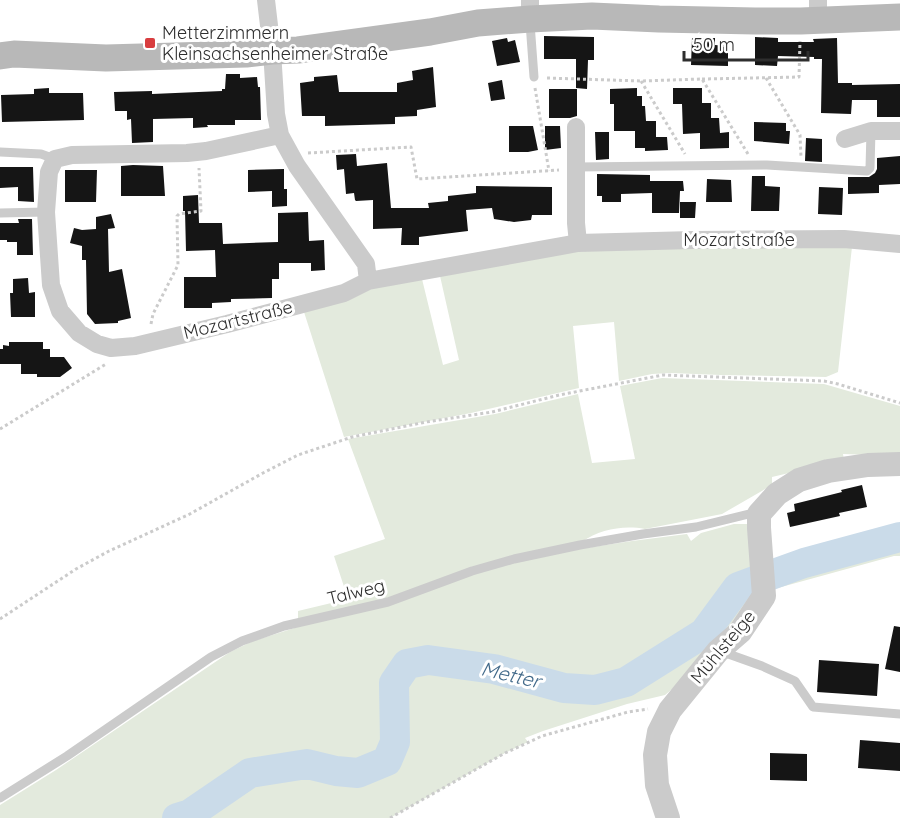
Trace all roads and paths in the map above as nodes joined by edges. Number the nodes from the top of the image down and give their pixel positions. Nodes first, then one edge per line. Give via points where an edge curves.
1 (266, 0) edge
2 (530, 9) edge
3 (900, 17) edge
4 (812, 19) edge
5 (272, 51) junction
6 (13, 52) edge
7 (534, 77) junction
8 (766, 78) junction
9 (702, 79) junction
10 (641, 81) junction
11 (576, 127) dead end
12 (871, 131) junction
13 (900, 131) edge
14 (280, 135) junction
15 (845, 139) dead end
16 (0, 152) edge
17 (198, 152) junction
18 (290, 154) junction
19 (55, 159) junction
20 (692, 166) junction
21 (755, 166) junction
22 (576, 167) junction
23 (801, 167) junction
24 (549, 171) junction
25 (46, 212) junction
26 (0, 213) edge
27 (579, 243) junction
28 (900, 244) edge
29 (368, 281) junction
30 (153, 341) junction
31 (107, 363) dead end
32 (900, 403) edge
33 (0, 429) edge
34 (900, 464) edge
35 (759, 521) junction
36 (0, 619) edge
37 (718, 651) junction
38 (670, 710) junction
39 (900, 714) edge
40 (0, 798) edge
41 (390, 818) edge
42 (668, 818) edge

1 - 5 street
2 - 4 main road via 592,16
2 - 5 main road via 420,34
2 - 7 lane
3 - 4 main road
4 - 8 path via 799,77
5 - 6 main road via 106,58
5 - 14 street
7 - 10 path
7 - 24 path
8 - 9 path
8 - 23 path via 801,135
9 - 10 path
9 - 21 path
10 - 20 path
11 - 22 street
12 - 13 street
12 - 15 street
12 - 23 lane via 867,171
14 - 17 street
14 - 18 street
16 - 19 lane via 41,154
17 - 19 street via 72,155
17 - 30 path via 201,211 177,216 178,265 150,321
18 - 24 path via 411,147 417,179
18 - 29 street via 366,264
19 - 25 street, Mozartstraße via 49,172
20 - 21 lane
20 - 22 lane
21 - 23 lane
22 - 24 path
22 - 27 street
25 - 26 lane
25 - 30 street, Mozartstraße via 51,285 60,311 79,333 97,344 111,348
27 - 28 street, Mozartstraße via 844,239
27 - 29 street, Mozartstraße
29 - 30 street, Mozartstraße via 344,293
31 - 33 path
32 - 36 path via 824,381 663,375 352,437 298,455 188,515 109,550
34 - 35 street via 828,471 799,480 777,494
35 - 37 street, Mühlsteige via 764,596 740,632
35 - 40 lane, Talweg via 753,513 514,559 388,602 284,626 242,641 210,657
37 - 38 street, Mühlsteige
37 - 39 lane via 795,681 813,707
38 - 41 path via 628,712 542,736
38 - 42 street, Mühlsteige via 659,732 655,755 657,785

